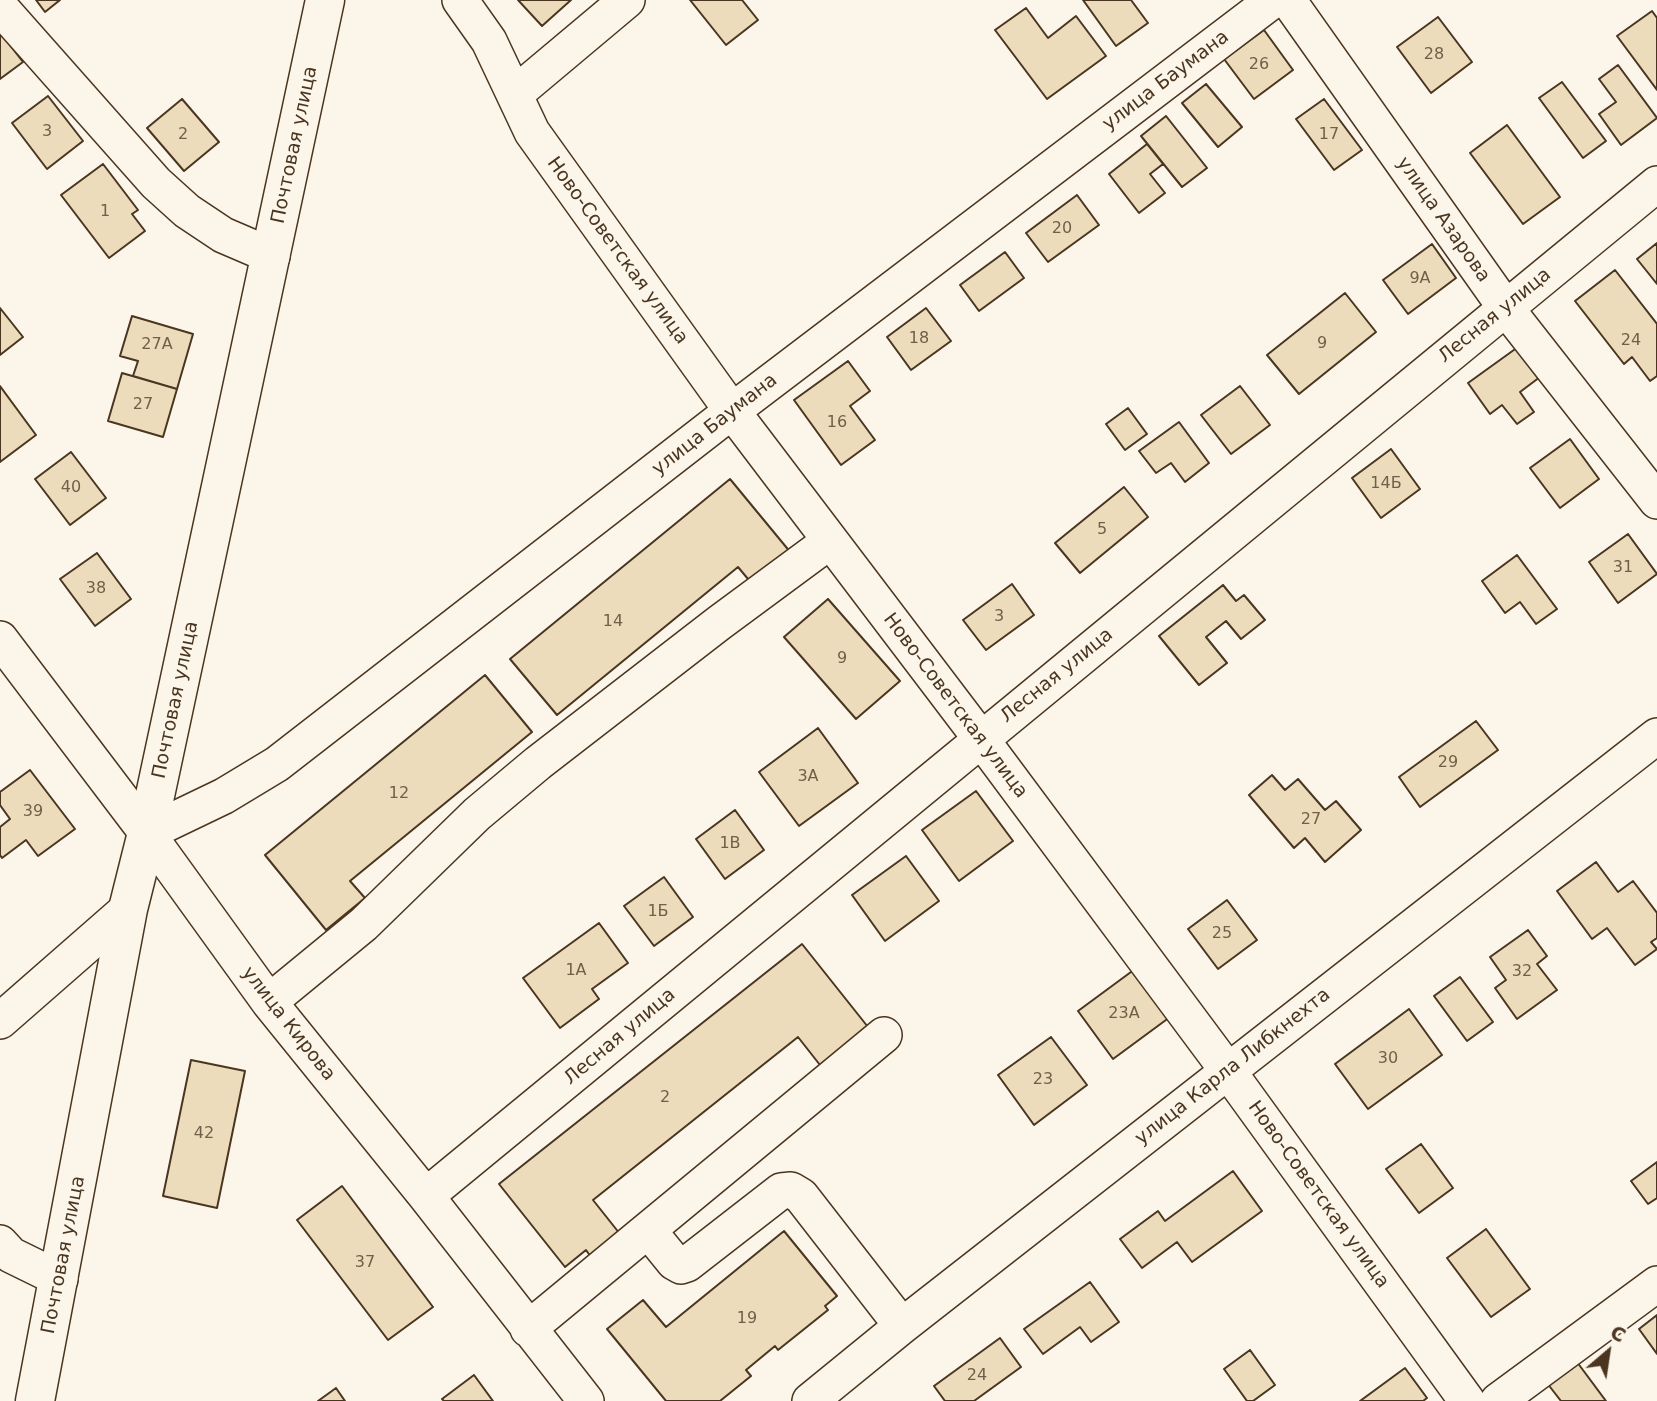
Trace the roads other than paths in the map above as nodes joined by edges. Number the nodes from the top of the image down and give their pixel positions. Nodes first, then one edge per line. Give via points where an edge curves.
1 (326, 0) edge
2 (460, 0) edge
3 (628, 0) edge
4 (1273, 0) edge
5 (1288, 0) edge
6 (0, 7) edge
7 (515, 94) junction
8 (1657, 184) edge
9 (272, 256) junction
10 (1505, 307) junction
11 (732, 411) junction
12 (1657, 501) edge
13 (830, 541) junction
14 (0, 639) edge
15 (1657, 736) edge
16 (981, 739) junction
17 (147, 833) junction
18 (128, 909) junction
19 (269, 1002) junction
20 (0, 1021) edge
21 (884, 1035) dead end
22 (1228, 1071) junction
23 (426, 1196) junction
24 (648, 1230) junction
25 (0, 1243) edge
26 (60, 1279) junction
27 (1657, 1284) edge
28 (902, 1326) junction
29 (528, 1329) junction
30 (36, 1401) edge
31 (586, 1401) edge
32 (810, 1401) edge
33 (1467, 1401) edge
34 (1498, 1401) edge

1 - 9 main road, Почтовая улица
2 - 7 street, Ново-Советская улица via 489,41
3 - 7 street
4 - 11 street, улица Баумана
5 - 10 street, улица Азарова
6 - 9 street via 156,183 223,235
7 - 11 street, Ново-Советская улица via 532,132
8 - 10 street, Лесная улица
9 - 17 main road, Почтовая улица
10 - 12 street, улица Азарова
10 - 16 street, Лесная улица
11 - 13 street, Ново-Советская улица
11 - 17 street, улица Баумана via 277,764
13 - 16 street, Ново-Советская улица
13 - 19 street via 538,763 477,814 364,924
14 - 17 street, улица Кирова
15 - 22 street, улица Карла Либкнехта
16 - 22 street, Ново-Советская улица
16 - 23 street, Лесная улица
17 - 18 main road, Почтовая улица
17 - 19 street, улица Кирова
18 - 20 street
18 - 26 main road, Почтовая улица
19 - 23 street, улица Кирова
21 - 24 street
22 - 28 street, улица Карла Либкнехта
22 - 33 street, Ново-Советская улица
23 - 29 street, улица Кирова
24 - 28 street via 681,1266 781,1191 791,1190
24 - 29 street
25 - 26 street via 10,1255
26 - 30 main road, Почтовая улица
27 - 34 street
28 - 32 street, улица Карла Либкнехта
29 - 31 street, улица Кирова

